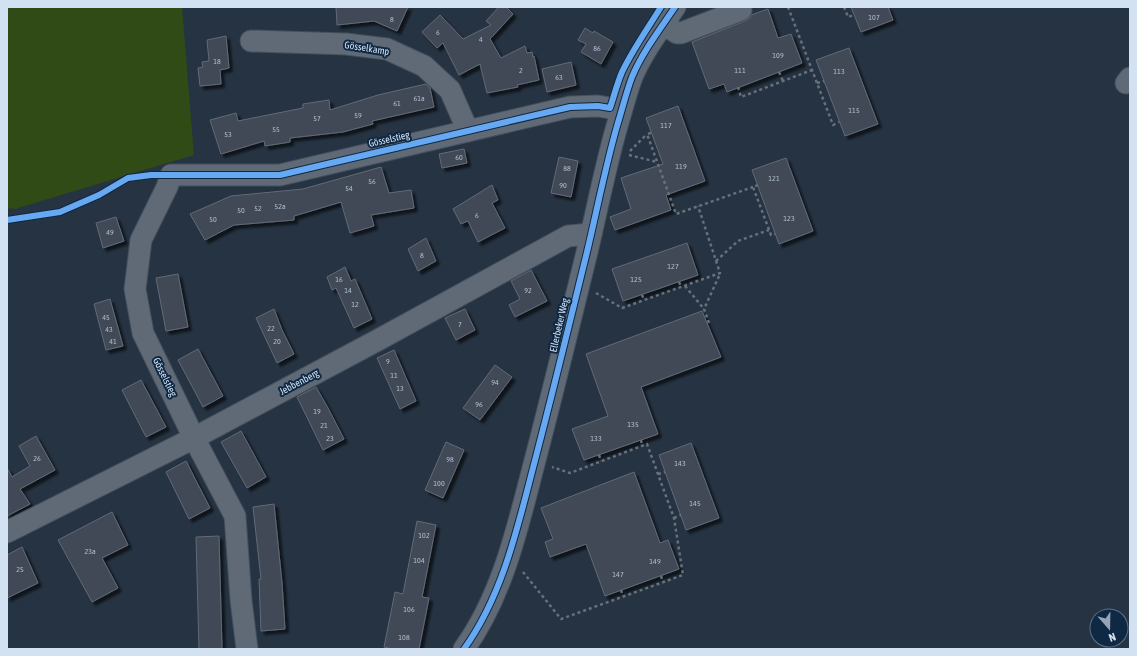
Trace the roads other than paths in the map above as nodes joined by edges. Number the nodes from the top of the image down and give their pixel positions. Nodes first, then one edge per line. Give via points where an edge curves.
1 (675, 7) edge
2 (741, 10) dead end
3 (663, 24) junction
4 (251, 41) dead end
5 (622, 110) junction
6 (468, 131) junction
7 (591, 234) junction
8 (194, 438) junction
9 (7, 532) edge
10 (248, 649) edge
11 (464, 649) edge

1 - 3 street, Ellerbeker Weg
2 - 3 street via 681,34
3 - 5 street, Ellerbeker Weg via 633,76
4 - 6 street, Gösselkamp via 346,44 387,49 424,66 450,90
5 - 6 street, Gösselstieg via 598,106 570,107
5 - 7 street, Ellerbeker Weg
6 - 8 street, Gösselstieg via 280,175 171,175 141,240 135,289 143,333
7 - 8 street, Jebbenberg via 568,236
7 - 11 street, Ellerbeker Weg via 554,388 506,564 489,608
8 - 9 street, Jebbenberg
8 - 10 street, Gösselstieg via 235,516 241,600

